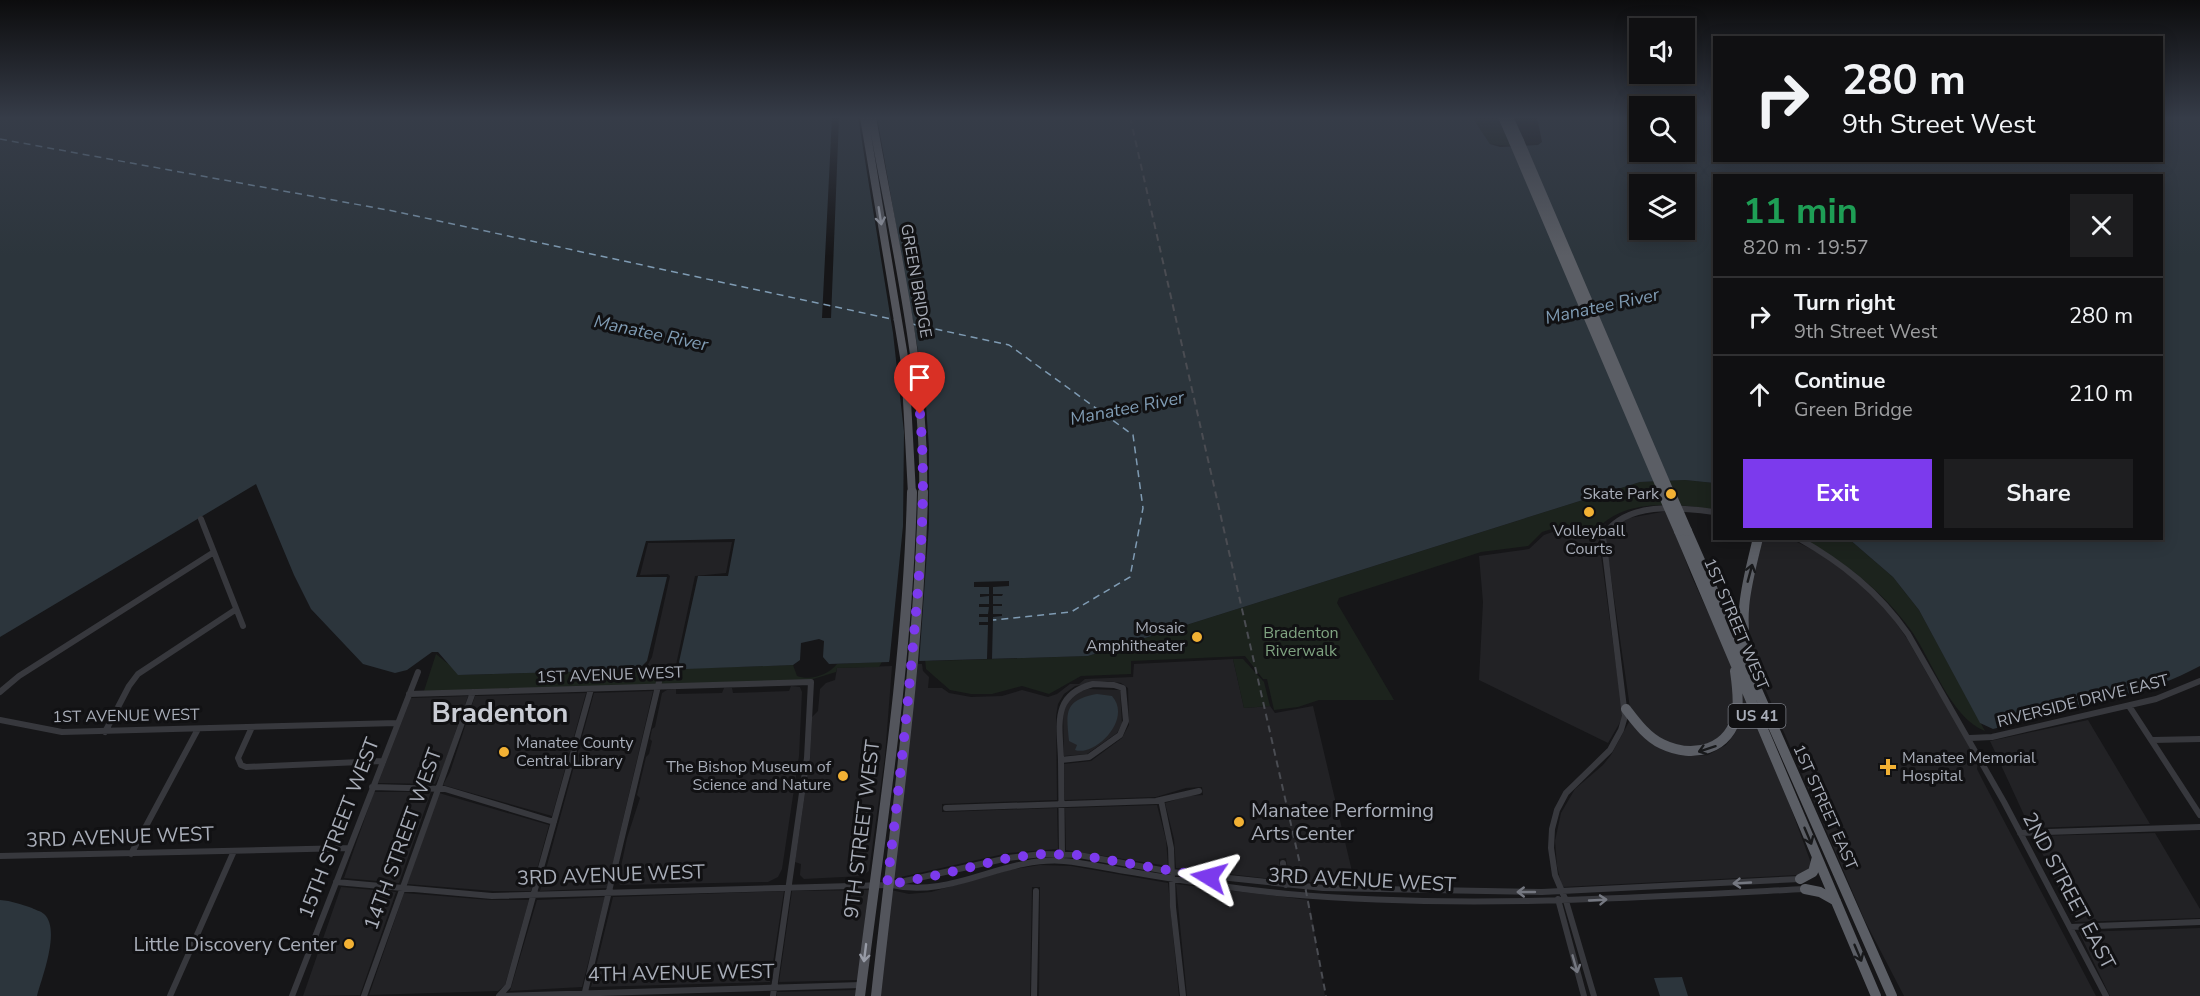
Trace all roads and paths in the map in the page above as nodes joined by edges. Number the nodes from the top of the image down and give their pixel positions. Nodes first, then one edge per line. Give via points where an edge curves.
1 (871, 163) edge
2 (880, 163) edge
3 (1525, 163) edge
4 (1713, 512) edge
5 (201, 519) dead end
6 (1683, 531) junction
7 (1757, 540) edge
8 (1801, 540) edge
9 (214, 552) junction
10 (235, 610) junction
11 (243, 626) dead end
12 (1735, 663) junction
13 (899, 666) joint
14 (911, 666) joint
15 (418, 672) dead end
16 (2200, 681) edge
17 (659, 684) junction
18 (591, 689) junction
19 (0, 692) edge
20 (473, 692) junction
21 (1757, 692) junction
22 (409, 694) junction
23 (2129, 706) junction
24 (1626, 709) junction
25 (0, 720) edge
26 (397, 723) junction
27 (252, 727) junction
28 (198, 729) junction
29 (105, 732) junction
30 (1970, 738) junction
31 (2200, 739) edge
32 (2152, 740) junction
33 (1060, 760) junction
34 (382, 761) junction
35 (372, 788) junction
36 (436, 788) junction
37 (1199, 791) dead end
38 (1161, 800) junction
39 (884, 804) junction
40 (897, 804) junction
41 (1061, 804) junction
42 (946, 808) dead end
43 (2200, 815) edge
44 (554, 822) junction
45 (2200, 827) edge
46 (2020, 832) junction
47 (349, 848) junction
48 (234, 850) junction
49 (131, 854) junction
50 (0, 856) edge
51 (1062, 857) junction
52 (1817, 857) junction
53 (1283, 863) dead end
54 (1172, 875) junction
55 (336, 882) junction
56 (1803, 884) junction
57 (873, 885) junction
58 (887, 885) junction
59 (1286, 885) junction
60 (788, 886) junction
61 (1680, 886) junction
62 (401, 888) junction
63 (1036, 891) dead end
64 (1444, 891) junction
65 (610, 892) junction
66 (1560, 892) junction
67 (1686, 895) junction
68 (534, 896) junction
69 (1562, 901) junction
70 (1836, 901) junction
71 (1446, 902) junction
72 (2200, 922) edge
73 (2070, 927) junction
74 (774, 987) junction
75 (861, 991) edge
76 (585, 994) edge
77 (170, 996) edge
78 (292, 996) edge
79 (364, 996) edge
80 (500, 996) edge
81 (772, 996) edge
82 (868, 996) edge
83 (876, 996) edge
84 (1035, 996) edge
85 (1183, 996) edge
86 (1584, 996) edge
87 (1594, 996) edge
88 (1876, 996) edge
89 (1892, 996) edge
90 (2106, 996) edge

1 -> 13 main road, GREEN BRIDGE via 909,401 912,518
2 - 14 main road, GREEN BRIDGE via 915,362 924,460 922,542
3 - 6 highway, US 41, bridge
4 - 24 street via 1668,508 1622,516 1605,532 1604,554
5 - 9 street
6 - 12 highway, 1ST STREET WEST / US 41
6 - 21 highway, 1ST STREET EAST / US 41
21 -> 7 highway via 1742,618
8 - 30 street, 2ND STREET EAST via 1847,568 1890,609
9 - 10 street
9 - 19 street
10 - 11 street
10 - 29 street via 138,674
12 -> 24 highway via 1737,715 1728,736 1715,747 1694,753 1663,744 1638,725
12 -> 52 highway, 1ST STREET WEST / US 41
13 - 39 main road, 9TH STREET WEST
14 - 40 main road, 9TH STREET WEST
15 - 22 street, 15TH STREET WEST
16 - 23 street, RIVERSIDE DRIVE EAST
17 - 18 street, 1ST AVENUE WEST
17 - 60 street, 1ST AVENUE WEST via 811,682 807,758
17 - 65 street
18 - 20 street, 1ST AVENUE WEST
18 - 44 street
20 - 22 street, 1ST AVENUE WEST
20 - 36 street, 14TH STREET WEST via 446,772
21 - 89 highway, 1ST STREET EAST / US 41
22 - 26 street, 15TH STREET WEST
23 - 30 street, RIVERSIDE DRIVE EAST via 1992,737
23 - 32 street
24 - 66 street via 1625,721 1608,752 1574,783 1552,824 1551,850
25 - 29 street, 1ST AVENUE WEST via 50,731
26 - 27 street, 1ST AVENUE WEST
26 - 34 street, 15TH STREET WEST
27 - 28 street, 1ST AVENUE WEST
27 - 34 street via 238,758 241,765
28 - 29 street, 1ST AVENUE WEST
28 - 49 street
30 - 46 street, 2ND STREET EAST
31 - 32 street
32 - 43 street
33 - 33 street via 1060,711 1067,696 1088,686 1123,688 1126,721 1120,735 1089,757
33 - 41 street
34 - 35 street, 15TH STREET WEST
35 - 36 street
35 - 47 street, 15TH STREET WEST
36 - 44 street
36 - 62 street, 14TH STREET WEST
37 - 38 street
38 - 41 street
38 - 54 street via 1170,839
39 - 40 main road
39 - 57 main road, 9TH STREET WEST
40 - 58 main road, 9TH STREET WEST
41 - 42 street
41 - 51 street
44 - 68 street
45 - 46 street
46 - 73 street, 2ND STREET EAST
47 - 48 street, 3RD AVENUE WEST
47 - 55 street, 15TH STREET WEST
48 - 49 street, 3RD AVENUE WEST
48 - 77 street
49 - 50 street, 3RD AVENUE WEST
51 - 54 street, 3RD AVENUE WEST
51 - 58 street, 3RD AVENUE WEST via 1008,858
51 - 58 street, 3RD AVENUE WEST via 1017,864 931,888
52 - 56 highway via 1813,872
52 - 70 highway, 1ST STREET WEST / US 41
53 - 59 street
54 - 59 street, 3RD AVENUE WEST
54 - 71 street, 3RD AVENUE WEST via 1288,894
54 - 85 street
55 - 62 street, 3RD AVENUE WEST
55 - 78 street, 15TH STREET WEST
56 -> 61 street, 3RD AVENUE WEST
56 - 67 street, 3RD AVENUE WEST
56 - 70 highway
57 - 58 street, 3RD AVENUE WEST
57 - 60 street, 3RD AVENUE WEST
57 -> 75 main road, 9TH STREET WEST
58 - 83 main road, 9TH STREET WEST
59 - 64 street, 3RD AVENUE WEST
60 - 65 street, 3RD AVENUE WEST
60 - 74 street
61 - 66 street, 3RD AVENUE WEST
61 - 67 street
62 - 68 street, 3RD AVENUE WEST
62 - 79 street, 14TH STREET WEST
63 - 84 street
66 -> 64 street, 3RD AVENUE WEST
64 - 71 street
65 - 68 street, 3RD AVENUE WEST
65 - 76 street
66 - 69 street
69 -> 67 street, 3RD AVENUE WEST
68 - 80 street via 508,986
69 - 71 street, 3RD AVENUE WEST
69 -> 86 street
69 - 87 street
70 -> 88 highway, 1ST STREET WEST / US 41
72 - 73 street
73 - 90 street, 2ND STREET EAST
74 - 75 street, 4TH AVENUE WEST
74 - 76 street, 4TH AVENUE WEST
74 - 81 street
75 - 82 main road
76 - 80 street, 4TH AVENUE WEST

